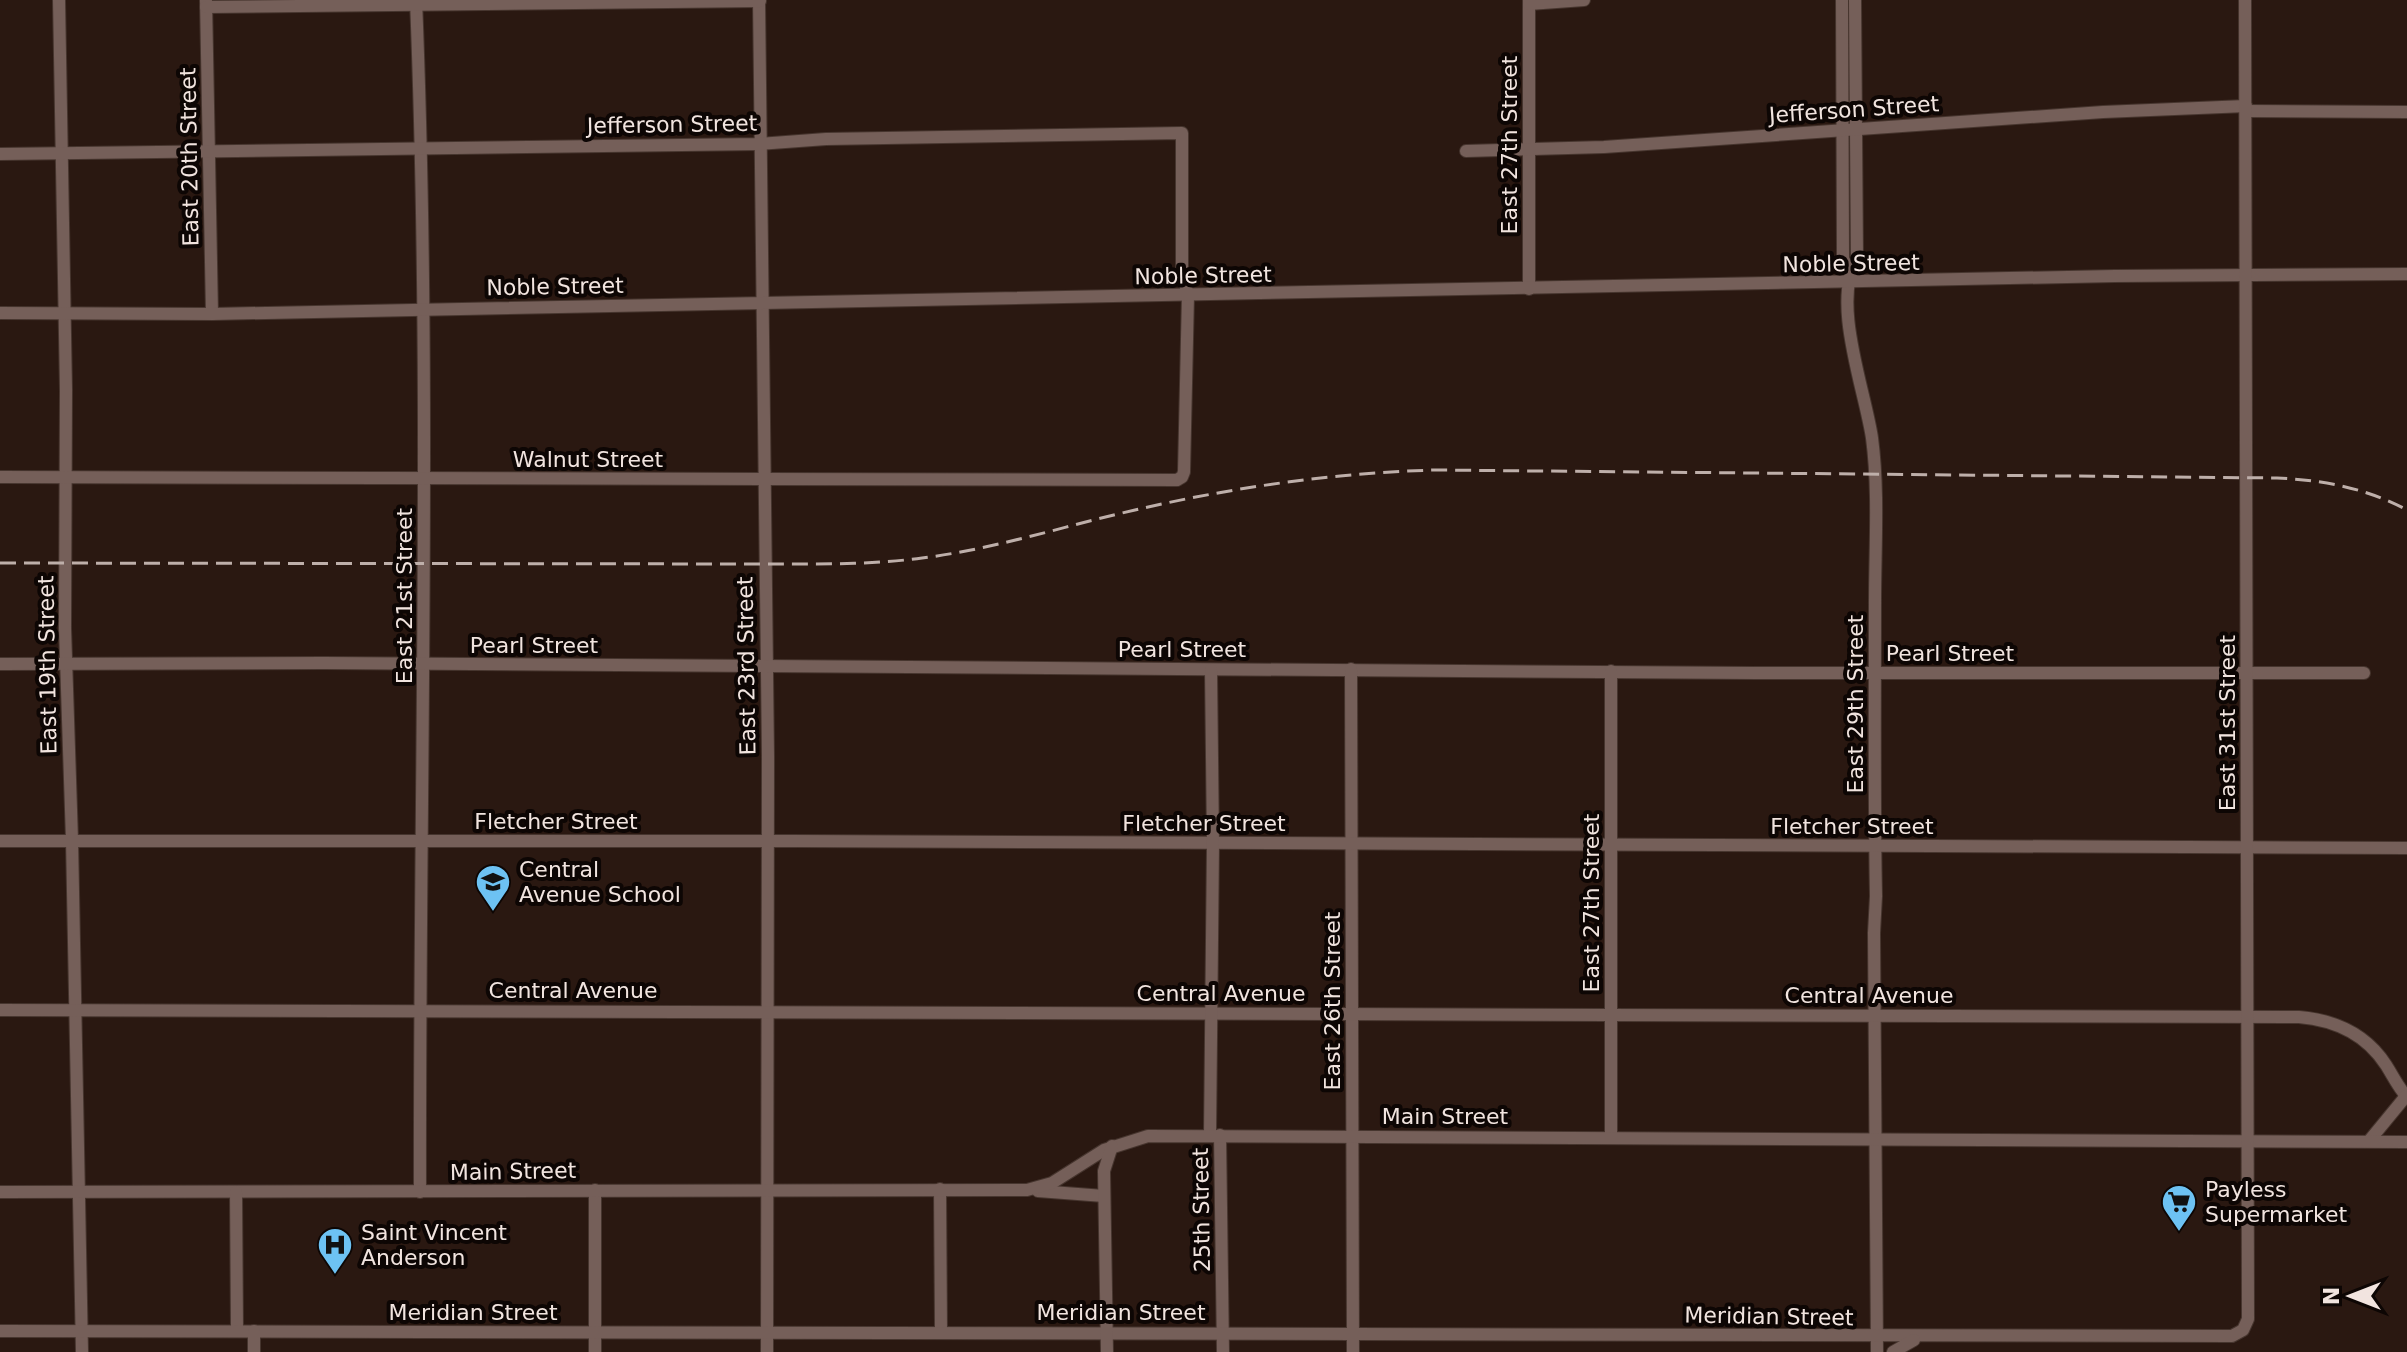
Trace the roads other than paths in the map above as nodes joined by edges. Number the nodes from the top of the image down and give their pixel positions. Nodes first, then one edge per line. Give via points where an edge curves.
1 (59, 0) edge
2 (760, 0) edge
3 (1584, 0) edge
4 (1842, 0) edge
5 (1855, 0) edge
6 (2245, 0) edge
7 (416, 2) edge
8 (1529, 2) edge
9 (206, 3) edge
10 (2246, 108) junction
11 (2407, 112) edge
12 (1849, 130) junction
13 (760, 144) junction
14 (422, 148) junction
15 (1529, 149) junction
16 (1466, 151) dead end
17 (62, 152) junction
18 (209, 152) junction
19 (0, 154) edge
20 (2246, 274) junction
21 (2407, 274) edge
22 (1849, 277) junction
23 (1529, 289) junction
24 (1188, 295) junction
25 (762, 303) junction
26 (423, 308) junction
27 (0, 313) edge
28 (65, 314) junction
29 (212, 314) junction
30 (0, 477) edge
31 (66, 478) junction
32 (424, 478) junction
33 (764, 480) junction
34 (0, 664) edge
35 (66, 664) junction
36 (424, 664) junction
37 (766, 667) junction
38 (1351, 669) junction
39 (1211, 670) junction
40 (1611, 671) junction
41 (1876, 672) junction
42 (2247, 672) junction
43 (2364, 673) dead end
44 (72, 840) junction
45 (0, 841) edge
46 (422, 841) junction
47 (768, 841) junction
48 (1213, 843) junction
49 (1351, 844) junction
50 (1611, 845) junction
51 (1875, 847) junction
52 (2247, 848) junction
53 (2407, 848) edge
54 (76, 1009) junction
55 (420, 1009) junction
56 (0, 1010) edge
57 (768, 1011) junction
58 (1211, 1013) junction
59 (1352, 1014) junction
60 (1611, 1015) junction
61 (1876, 1015) junction
62 (2248, 1018) junction
63 (2407, 1097) edge
64 (1215, 1135) junction
65 (1352, 1136) junction
66 (1611, 1136) junction
67 (1876, 1140) junction
68 (2248, 1141) junction
69 (2369, 1141) junction
70 (2407, 1142) edge
71 (1112, 1146) junction
72 (940, 1189) junction
73 (595, 1190) junction
74 (767, 1190) junction
75 (1027, 1190) junction
76 (80, 1191) junction
77 (0, 1192) edge
78 (236, 1192) junction
79 (420, 1192) junction
80 (1104, 1196) junction
81 (82, 1330) junction
82 (0, 1331) edge
83 (237, 1331) junction
84 (254, 1331) junction
85 (595, 1332) junction
86 (767, 1332) junction
87 (941, 1332) junction
88 (1106, 1332) junction
89 (1222, 1332) junction
90 (2241, 1332) joint
91 (1353, 1333) junction
92 (1934, 1336) junction
93 (1877, 1337) junction
94 (82, 1352) edge
95 (254, 1352) edge
96 (595, 1352) edge
97 (767, 1352) edge
98 (1107, 1352) edge
99 (1223, 1352) edge
100 (1353, 1352) edge
101 (1877, 1352) edge
102 (1893, 1352) edge

1 - 17 street, East 19th Street
2 - 7 street
2 - 13 street, East 23rd Street
3 - 8 street
4 - 12 street, East 29th Street
5 - 12 street, East 29th Street
6 - 10 street, East 31st Street
7 - 9 street
7 - 14 street, East 21st Street
8 - 15 street, East 27th Street
9 - 18 street, East 20th Street
10 - 11 street, Jefferson Street
10 - 12 street, Jefferson Street
10 - 20 street, East 31st Street
12 - 15 street, Jefferson Street
12 - 22 street, East 29th Street via 1843,259
13 - 14 street, Jefferson Street
13 - 24 street, Jefferson Street via 1182,133 1182,272
13 - 25 street, East 23rd Street
14 - 18 street, Jefferson Street
14 - 26 street, East 21st Street
15 - 16 street, Jefferson Street
15 - 23 street, East 27th Street
17 - 18 street, Jefferson Street
17 - 19 street, Jefferson Street
17 - 28 street, East 19th Street
18 - 29 street, East 20th Street
20 - 21 street, Noble Street
20 - 22 street, Noble Street
20 - 42 street, East 31st Street
22 - 23 street, Noble Street
22 - 41 street, East 29th Street via 1854,367 1873,447
23 - 24 street, Noble Street
24 - 25 street, Noble Street
24 - 33 street, Walnut Street via 1184,472 1177,480
25 - 26 street, Noble Street
25 - 33 street, East 23rd Street
26 - 29 street, Noble Street
26 - 32 street, East 21st Street
27 - 28 street, Noble Street
28 - 29 street, Noble Street
28 - 31 street, East 19th Street
30 - 31 street, Walnut Street
31 - 32 street, Walnut Street
31 - 35 street, East 19th Street
32 - 33 street, Walnut Street
32 - 36 street, East 21st Street
33 - 37 street, East 23rd Street
34 - 35 street, Pearl Street
35 - 36 street, Pearl Street
35 - 44 street, East 19th Street
36 - 37 street, Pearl Street
36 - 46 street, East 21st Street
37 - 39 street, Pearl Street
37 - 47 street, East 23rd Street
38 - 39 street, Pearl Street
38 - 40 street, Pearl Street
38 - 49 street, East 26th Street
39 - 48 street, 25th Street
40 - 41 street, Pearl Street
40 - 50 street, East 27th Street
41 - 42 street, Pearl Street
41 - 51 street, East 29th Street
42 - 43 street, Pearl Street
42 - 52 street, East 31st Street
44 - 45 street, Fletcher Street
44 - 46 street, Fletcher Street
44 - 54 street, East 19th Street
46 - 47 street, Fletcher Street
46 - 55 street, East 21st Street
47 - 48 street, Fletcher Street
47 - 57 street, East 23rd Street
48 - 49 street, Fletcher Street
48 - 58 street, 25th Street
49 - 50 street, Fletcher Street
49 - 59 street, East 26th Street
50 - 51 street, Fletcher Street
50 - 60 street, East 27th Street
51 - 52 street, Fletcher Street
51 - 61 street, East 29th Street
52 - 53 street, Fletcher Street
52 - 62 street, East 31st Street
54 - 55 street, Central Avenue
54 - 56 street, Central Avenue
54 - 76 street, East 19th Street
55 - 57 street, Central Avenue
55 - 79 street, East 21st Street
57 - 58 street, Central Avenue
57 - 74 street, East 23rd Street
58 - 59 street, Central Avenue
58 - 64 street, 25th Street
59 - 60 street, Central Avenue
59 - 65 street, East 26th Street
60 - 61 street, Central Avenue
60 - 66 street, East 27th Street
61 - 62 street, Central Avenue
61 - 67 street, East 29th Street
62 - 63 street, Central Avenue via 2315,1018 2345,1028 2376,1051
62 - 68 street, East 31st Street
63 - 69 street
64 - 65 street, Main Street
64 - 71 street, Main Street via 1148,1136
64 - 89 street, 25th Street
65 - 66 street, Main Street
65 - 91 street, East 26th Street
66 - 67 street, Main Street
67 - 68 street, Main Street
67 - 93 street, East 29th Street
68 - 69 street
68 - 90 street, East 31st Street via 2248,1319
69 - 70 street
71 - 75 street, Main Street via 1052,1183
71 - 80 street
72 - 74 street, Main Street
72 - 75 street, Main Street
72 - 87 street
73 - 74 street, Main Street
73 - 79 street, Main Street
73 - 85 street
74 - 86 street, East 23rd Street
75 - 80 street, Main Street
76 - 77 street, Main Street
76 - 78 street, Main Street
76 - 81 street, East 19th Street
78 - 79 street, Main Street
78 - 83 street
80 - 88 street
81 - 82 street, Meridian Street
81 - 83 street, Meridian Street
81 - 94 street, East 19th Street
83 - 84 street, Meridian Street
84 - 85 street, Meridian Street
84 - 95 street
85 - 86 street, Meridian Street
85 - 96 street
86 - 87 street, Meridian Street
86 - 97 street, East 23rd Street
87 - 88 street, Meridian Street
88 - 89 street, Meridian Street
88 - 98 street
89 - 91 street, Meridian Street
89 - 99 street, 25th Street
90 - 92 street, Meridian Street
91 - 93 street, Meridian Street
91 - 100 street, East 26th Street
92 - 93 street, Meridian Street
92 - 102 street via 1910,1341
93 - 101 street, East 29th Street

